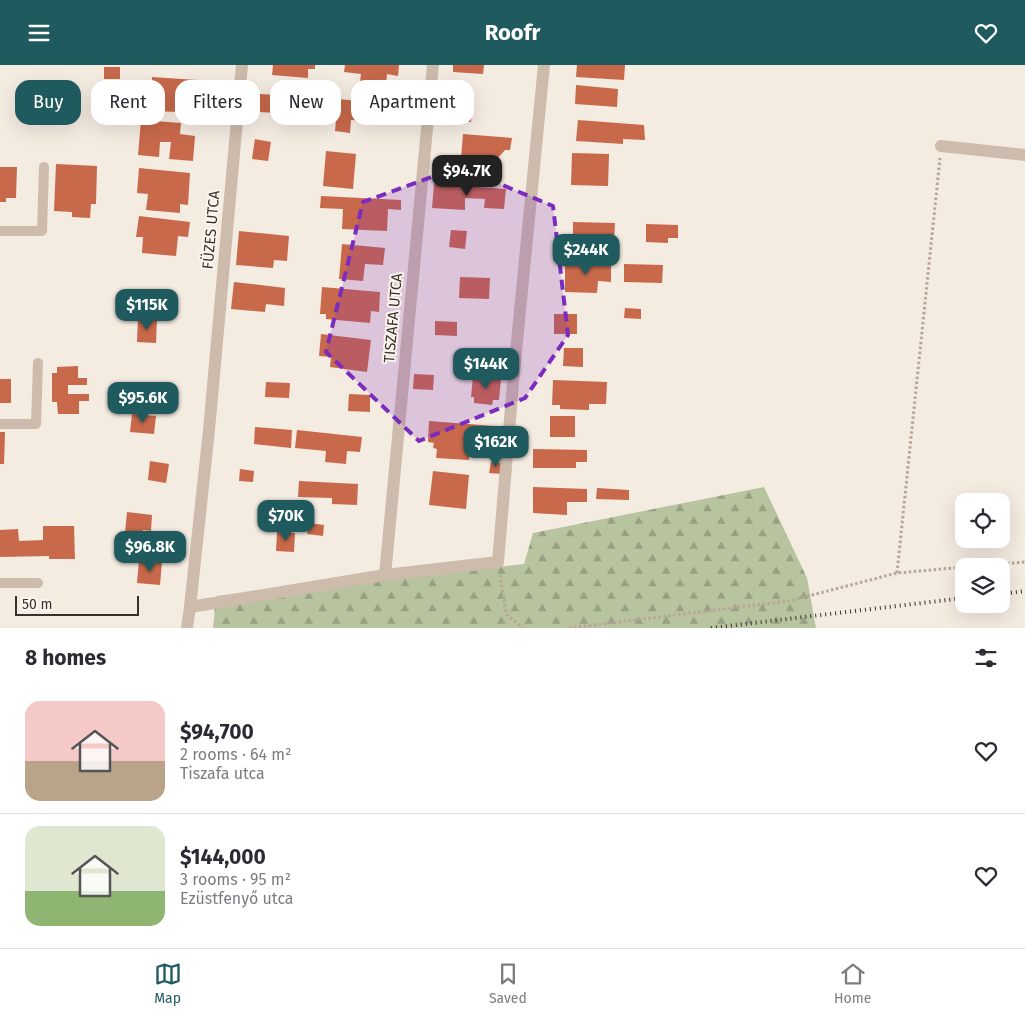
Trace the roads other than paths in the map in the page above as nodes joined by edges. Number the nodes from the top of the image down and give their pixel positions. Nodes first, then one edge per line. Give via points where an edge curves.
1 (242, 65) edge
2 (433, 65) edge
3 (544, 65) edge
4 (941, 146) road end
5 (1025, 155) edge
6 (44, 167) dead end
7 (0, 231) edge
8 (38, 363) dead end
9 (0, 423) edge
10 (385, 575) junction
11 (0, 583) edge
12 (38, 583) dead end
13 (190, 607) junction
14 (188, 628) edge

1 - 13 street, FÜZES UTCA
2 - 10 street, TISZAFA UTCA
3 - 10 street via 498,562
4 - 5 street
6 - 7 lane via 42,231
8 - 9 lane via 36,424
10 - 13 street
11 - 12 lane
13 - 14 street, FÜZES UTCA

